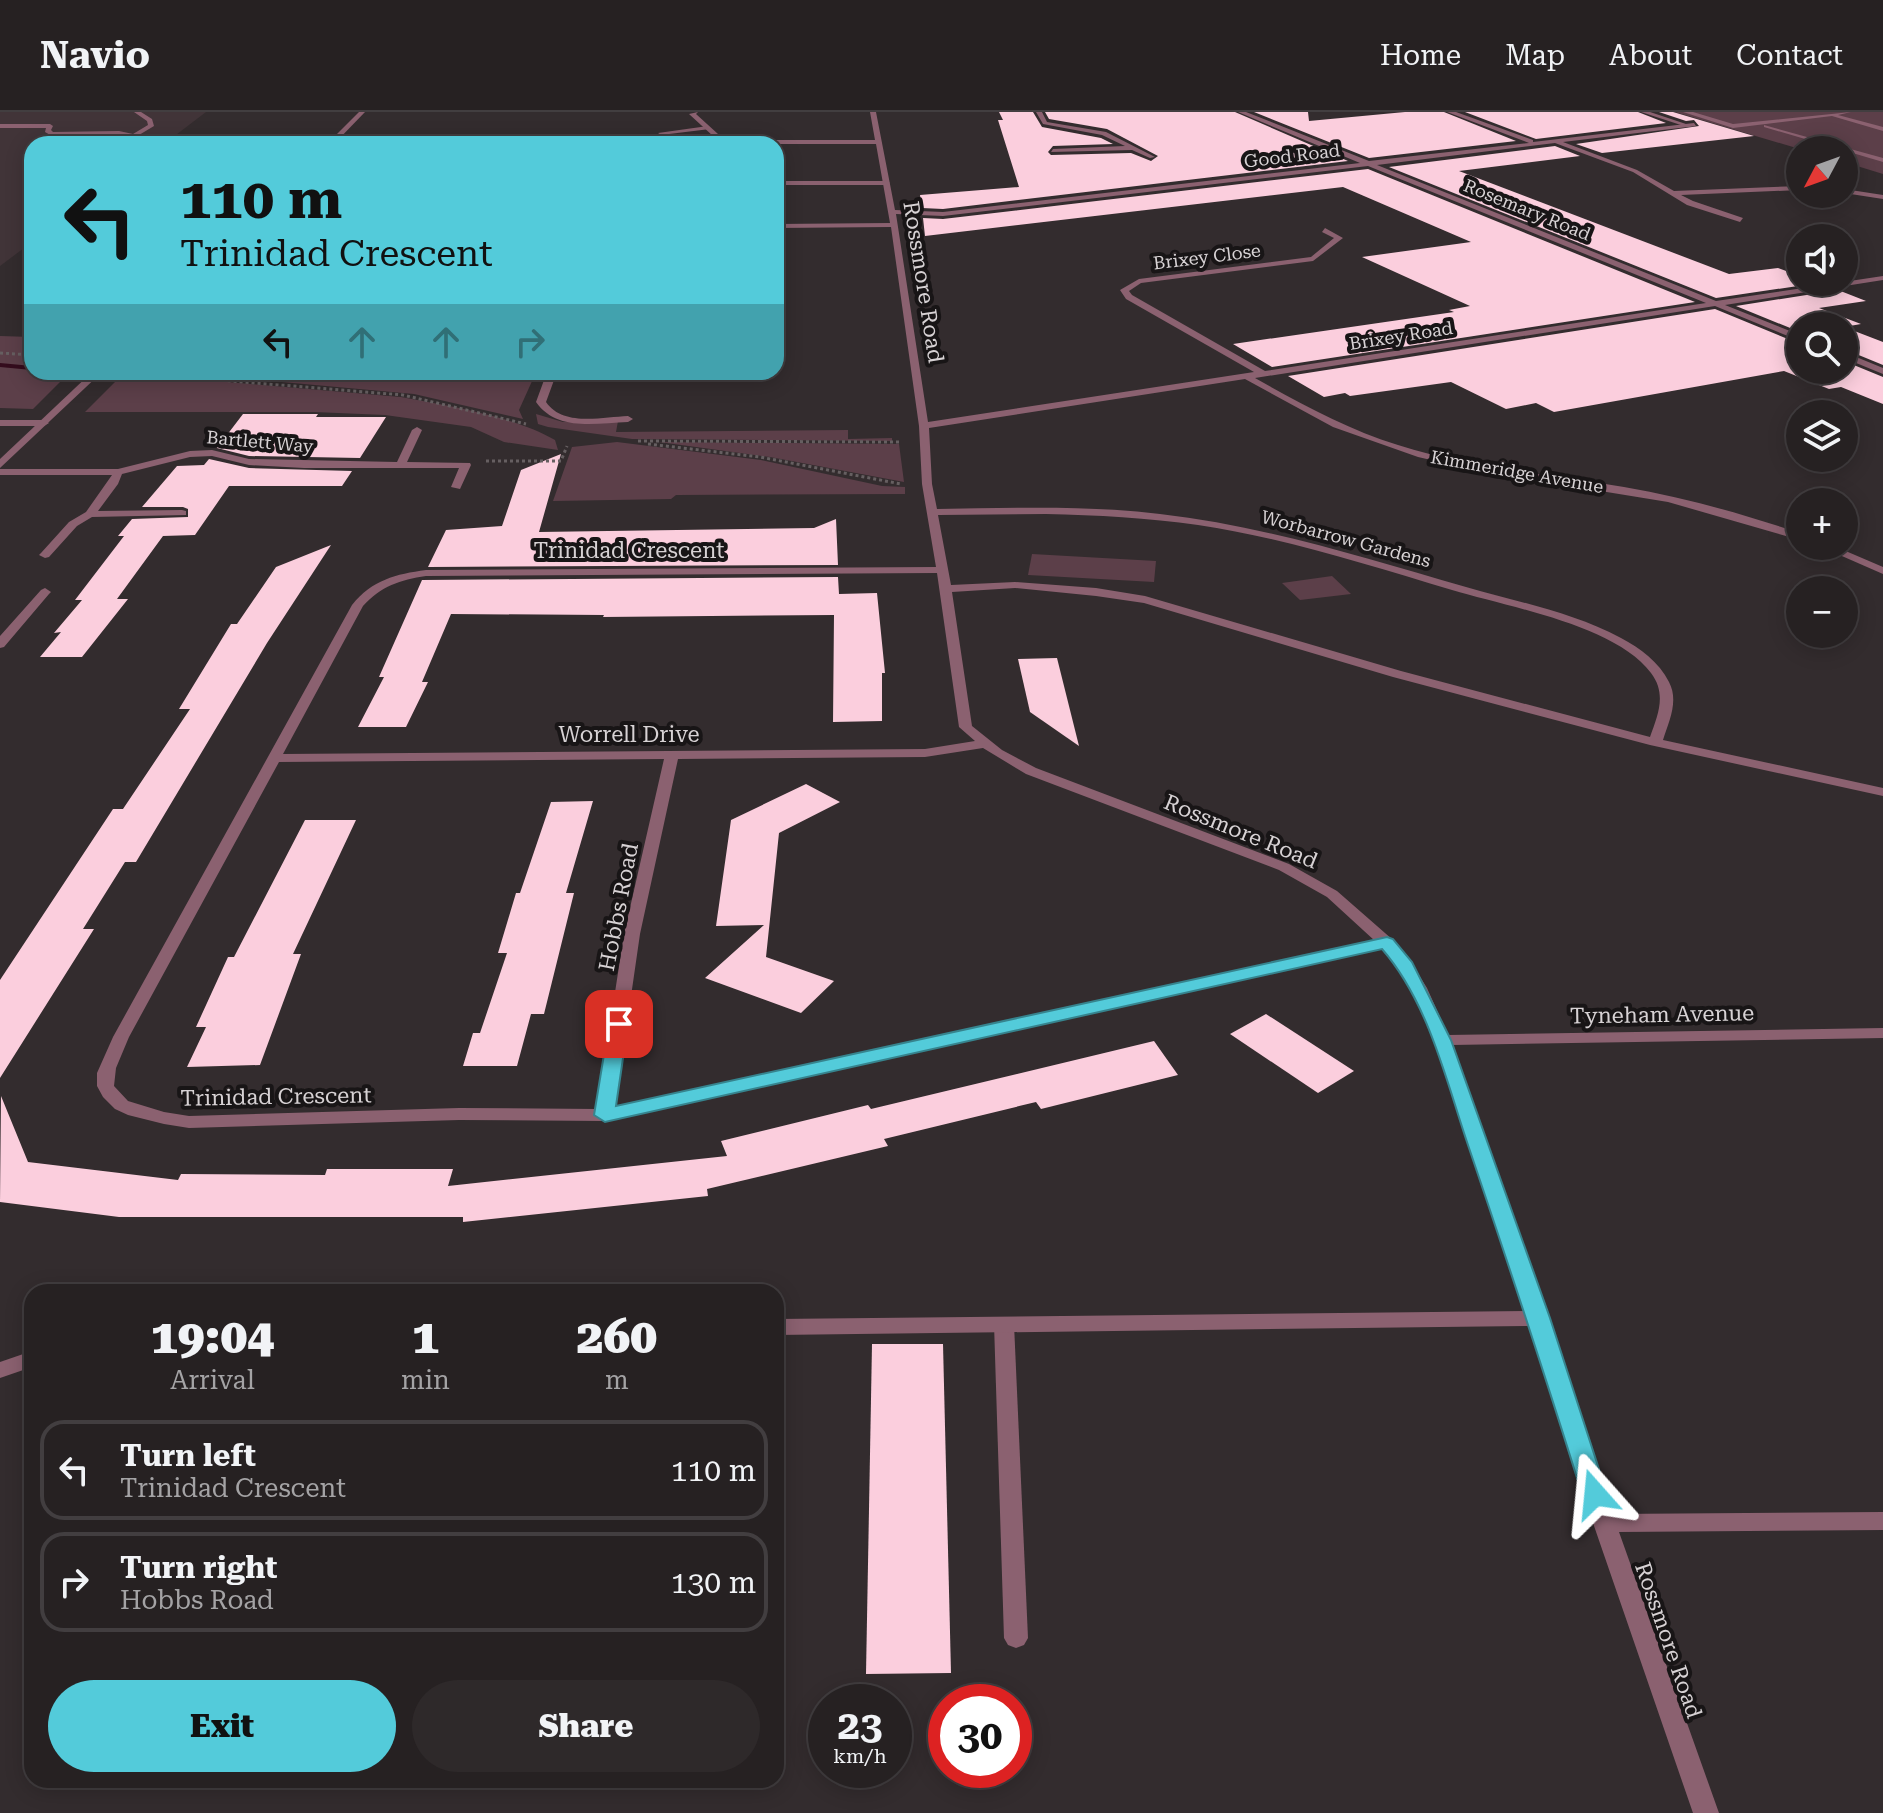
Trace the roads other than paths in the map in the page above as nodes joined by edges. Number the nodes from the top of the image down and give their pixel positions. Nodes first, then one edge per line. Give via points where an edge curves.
1 (137, 112) edge
2 (362, 112) edge
3 (695, 112) edge
4 (873, 112) edge
5 (1039, 112) edge
6 (1241, 112) edge
7 (1450, 112) edge
8 (1644, 112) edge
9 (1686, 112) edge
10 (1848, 112) edge
11 (1825, 113) edge
12 (1756, 123) junction
13 (0, 126) edge
14 (708, 128) junction
15 (1883, 129) edge
16 (661, 133) dead end
17 (339, 136) edge
18 (713, 136) edge
19 (1552, 141) junction
20 (878, 142) junction
21 (784, 143) edge
22 (1537, 143) junction
23 (1133, 148) junction
24 (1883, 150) edge
25 (1053, 151) dead end
26 (1860, 153) junction
27 (1152, 157) dead end
28 (1883, 160) edge
29 (1369, 163) junction
30 (784, 183) edge
31 (887, 183) junction
32 (1786, 189) edge
33 (1673, 193) junction
34 (1858, 193) edge
35 (1883, 197) edge
36 (892, 212) junction
37 (1740, 220) dead end
38 (894, 225) junction
39 (784, 226) edge
40 (1325, 230) dead end
41 (1883, 278) edge
42 (1717, 304) junction
43 (1786, 332) edge
44 (1858, 361) edge
45 (1883, 361) edge
46 (1865, 364) junction
47 (1883, 371) edge
48 (1264, 374) junction
49 (1246, 376) junction
50 (88, 380) edge
51 (549, 380) edge
52 (628, 419) dead end
53 (0, 423) edge
54 (44, 423) junction
55 (924, 426) junction
56 (417, 430) dead end
57 (0, 465) edge
58 (401, 465) junction
59 (0, 472) edge
60 (118, 472) junction
61 (456, 487) dead end
62 (932, 512) junction
63 (182, 513) dead end
64 (90, 514) junction
65 (1786, 533) edge
66 (45, 555) dead end
67 (1857, 560) edge
68 (943, 570) junction
69 (1883, 571) edge
70 (946, 589) junction
71 (45, 592) dead end
72 (0, 644) edge
73 (1655, 742) junction
74 (983, 744) junction
75 (672, 756) junction
76 (274, 758) junction
77 (1883, 792) edge
78 (1387, 943) junction
79 (1883, 1033) edge
80 (1442, 1040) junction
81 (605, 1115) junction
82 (1539, 1318) junction
83 (1004, 1324) junction
84 (784, 1327) edge
85 (24, 1362) edge
86 (0, 1370) edge
87 (1883, 1521) edge
88 (1604, 1523) junction
89 (1016, 1638) dead end
90 (1706, 1813) edge

1 - 13 street via 151,126 134,136 52,134 47,131 50,126
2 - 17 street
3 - 14 street
4 - 20 street, Rossmore Road
5 - 23 street via 1045,123 1104,133
6 - 29 street, Rosemary Road
7 - 22 street
8 - 19 street, Good Road via 1692,126
9 - 12 street via 1733,126
10 - 11 street
11 - 12 street
11 - 15 street
12 - 26 street
14 - 16 street
14 - 18 street
19 - 22 street, Good Road
19 - 33 street via 1635,171
20 - 21 street
20 - 31 street, Rossmore Road
22 - 29 street, Good Road
23 - 25 street
23 - 27 street
24 - 26 street
26 - 28 street
29 - 36 street, Good Road via 943,214
29 - 42 street, Rosemary Road
30 - 31 street
31 - 36 street, Rossmore Road
32 - 33 street
33 - 37 street
34 - 35 street
36 - 38 street, Rossmore Road
38 - 39 street
38 - 55 street, Rossmore Road
40 - 48 street, Brixey Close via 1339,238 1313,259 1139,281 1124,290
41 - 42 street, Brixey Road
42 - 43 street, Rosemary Road
42 - 48 street, Brixey Road
44 - 46 street
45 - 46 street
46 - 47 street
48 - 49 street, Brixey Road
49 - 55 street, Brixey Road
49 - 65 street, Kimmeridge Avenue via 1314,415 1397,448 1671,499
50 - 54 street
51 - 52 street via 541,402 548,413 561,419
53 - 54 street
54 - 57 street
55 - 62 street, Rossmore Road
56 - 58 street
58 - 60 street, Bartlett Way via 249,462 212,453
58 - 61 street, Bartlett Way via 466,465
59 - 60 street, Bartlett Way
60 - 64 street
62 - 68 street, Rossmore Road
62 - 73 street, Worbarrow Gardens via 1164,517 1329,551 1562,618 1635,651 1656,670 1666,687 1666,709
63 - 64 street
64 - 66 street via 73,524
67 - 69 street
68 - 70 street, Rossmore Road
68 - 76 street, Trinidad Crescent via 457,572 395,578 370,590 358,605
70 - 73 street via 1015,585 1145,600
70 - 74 street, Rossmore Road via 966,727
71 - 72 street
73 - 77 street
74 - 75 street, Worrell Drive via 925,753
74 - 78 street, Rossmore Road via 1031,771 1284,867 1332,894
75 - 76 street, Worrell Drive
75 - 81 street, Hobbs Road via 632,934
76 - 81 street, Trinidad Crescent via 121,1037 105,1075 116,1100 146,1116 189,1122
78 - 80 street, Rossmore Road via 1419,988
78 - 81 street, Trinidad Crescent
79 - 80 street, Tyneham Avenue
80 - 82 street, Rossmore Road
82 - 83 street
82 - 88 street, Rossmore Road
83 - 84 street
83 - 89 street
85 - 86 street
87 - 88 street
88 - 90 street, Rossmore Road

